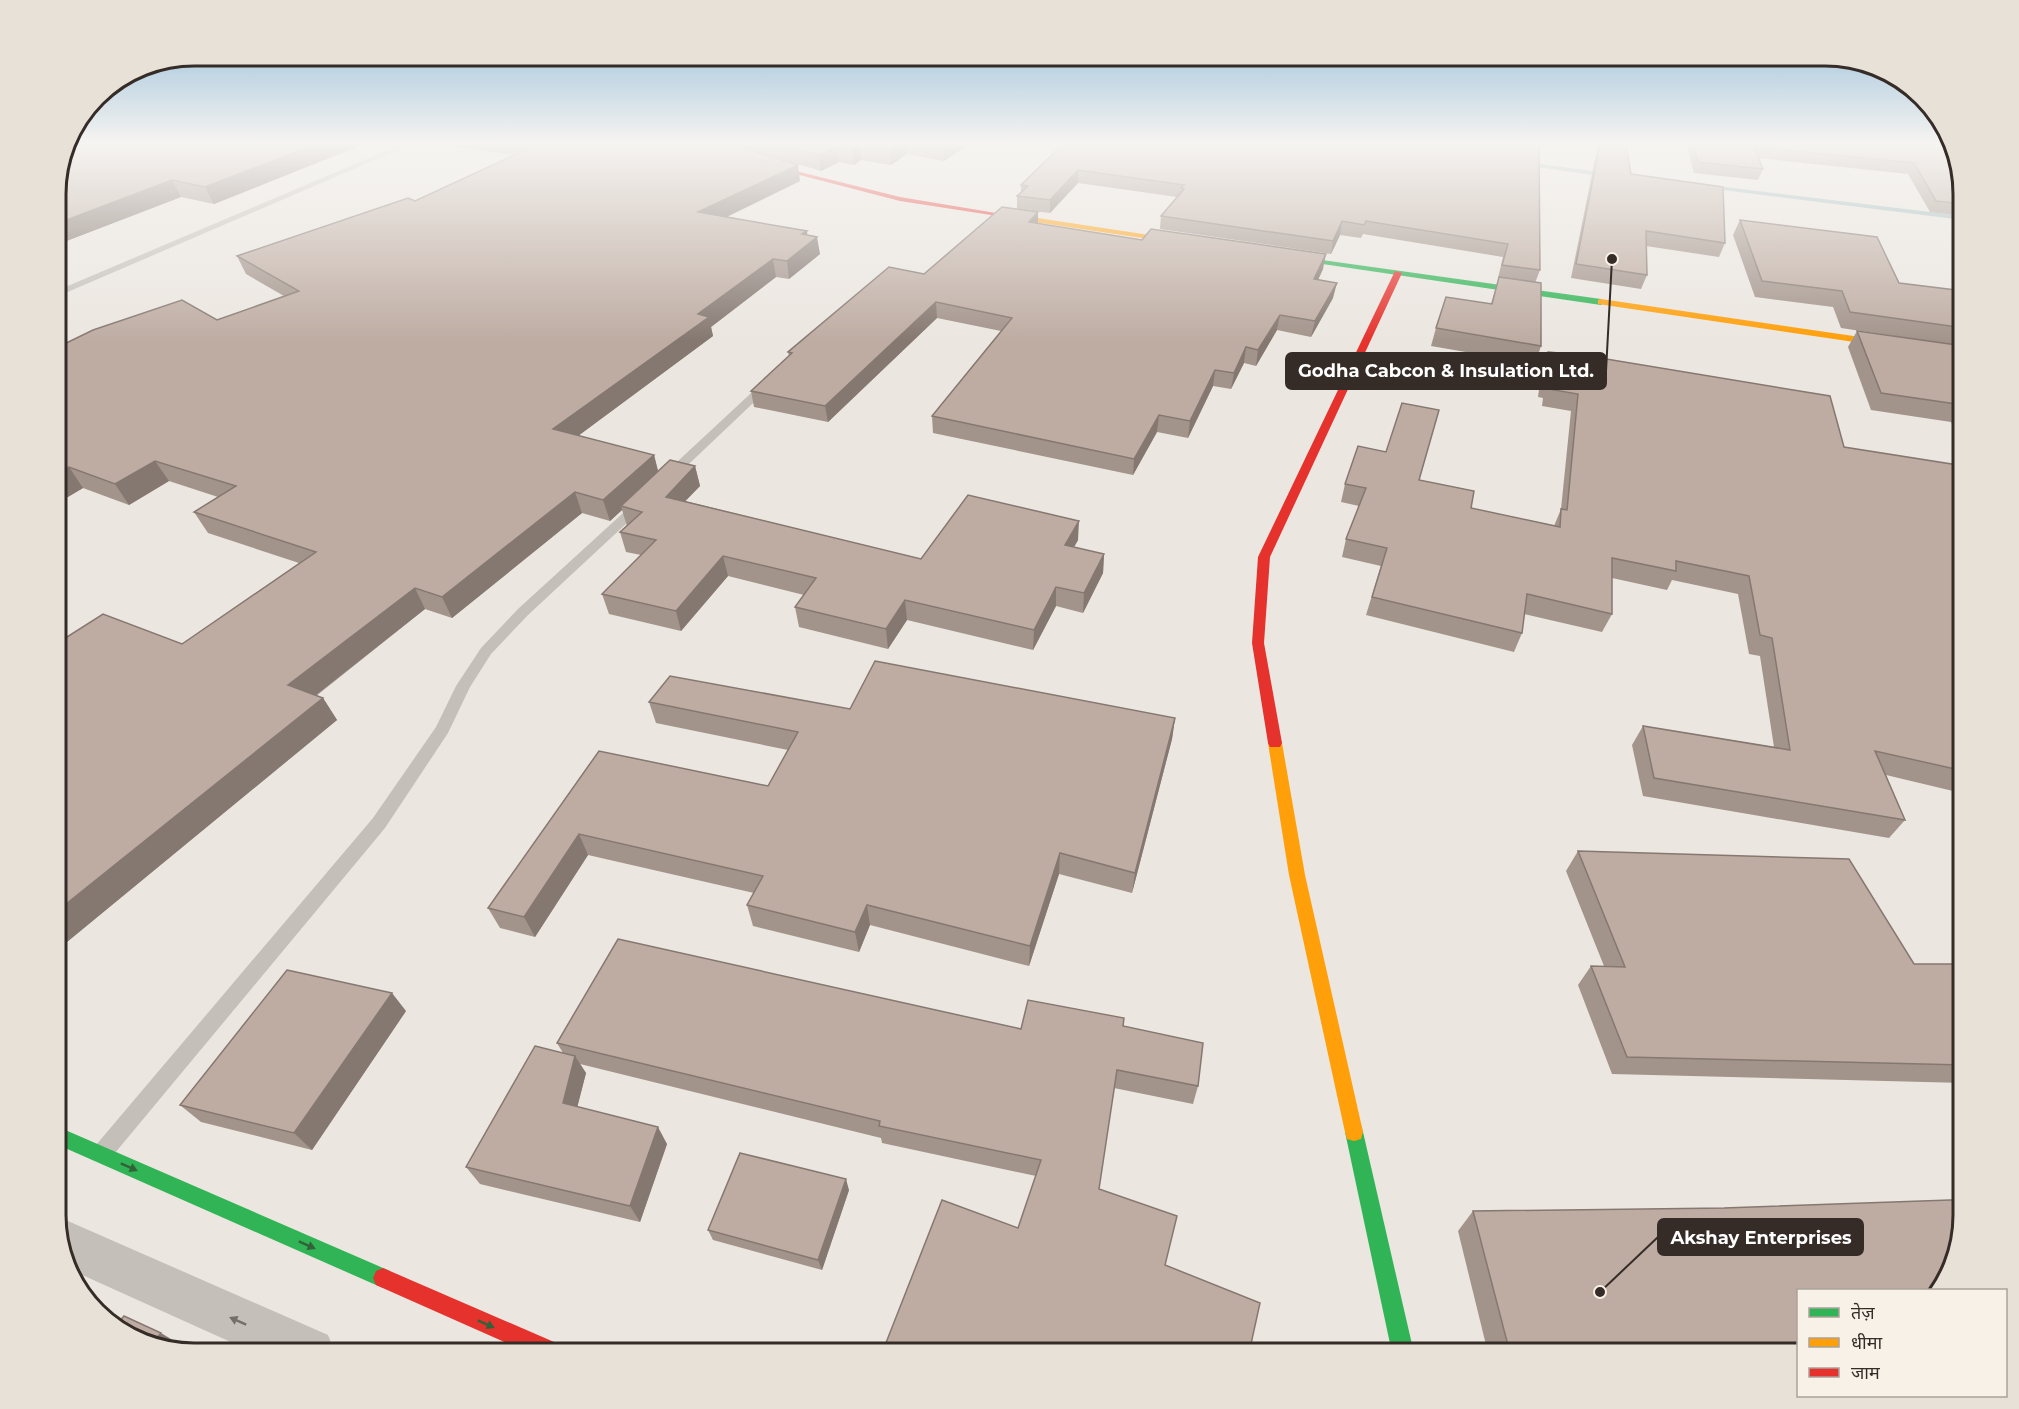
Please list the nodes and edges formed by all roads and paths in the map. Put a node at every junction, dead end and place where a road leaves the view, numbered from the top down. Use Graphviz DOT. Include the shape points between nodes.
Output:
graph roads {
  1 [pos="254,210"];
  2 [pos="962,210"];
  3 [pos="1209,246"];
  4 [pos="1268,254"];
  5 [pos="1398,273"];
  6 [pos="66,290"];
  7 [pos="1953,353"];
  8 [pos="767,384"];
  9 [pos="66,1140"];
  10 [pos="100,1155"];
  11 [pos="69,1244"];
  12 [pos="288,1343"];
  13 [pos="530,1343"];
  14 [pos="1401,1343"];
  1 -- 6 [label="lane"];
  2 -- 3 [label="street"];
  4 -- 5 [label="street"];
  5 -- 7 [label="street"];
  5 -- 14 [label="street" via="1264,557 1258,643 1297,875"];
  8 -- 10 [label="lane" via="486,651 442,729 379,824"];
  9 -- 10 [label="street"];
  10 -- 13 [label="street, one-way"];
  12 -- 11 [label="street, one-way"];
}
